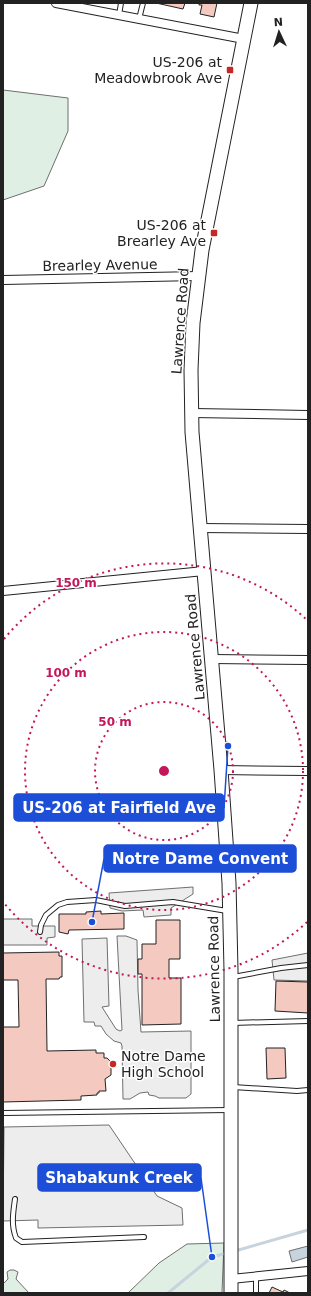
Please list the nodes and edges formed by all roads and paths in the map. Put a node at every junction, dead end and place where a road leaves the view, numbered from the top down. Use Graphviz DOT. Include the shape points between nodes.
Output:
graph roads {
  1 [pos="56,3"];
  2 [pos="121,3"];
  3 [pos="143,3"];
  4 [pos="251,3"];
  5 [pos="119,15"];
  6 [pos="139,19"];
  7 [pos="244,39"];
  8 [pos="198,276"];
  9 [pos="3,280"];
  10 [pos="192,413"];
  11 [pos="308,415"];
  12 [pos="200,528"];
  13 [pos="308,529"];
  14 [pos="204,570"];
  15 [pos="3,591"];
  16 [pos="212,659"];
  17 [pos="308,660"];
  18 [pos="221,770"];
  19 [pos="308,771"];
  20 [pos="230,911"];
  21 [pos="40,932"];
  22 [pos="308,965"];
  23 [pos="231,977"];
  24 [pos="308,1021"];
  25 [pos="231,1023"];
  26 [pos="231,1087"];
  27 [pos="308,1090"];
  28 [pos="231,1110"];
  29 [pos="3,1113"];
  30 [pos="15,1200"];
  31 [pos="144,1237"];
  32 [pos="308,1271"];
  33 [pos="256,1277"];
  34 [pos="231,1279"];
  35 [pos="231,1293"];
  36 [pos="256,1293"];
  1 -- 5 [label="street"];
  2 -- 5 [label="lane"];
  3 -- 6 [label="lane"];
  4 -- 7 [label="main road, Lawrence Road"];
  5 -- 6 [label="street"];
  6 -- 7 [label="street"];
  7 -- 8 [label="main road, Lawrence Road"];
  8 -- 9 [label="street, Brearley Avenue"];
  8 -- 10 [label="main road, Lawrence Road" via="192,357"];
  10 -- 11 [label="street"];
  10 -- 12 [label="main road, Lawrence Road"];
  12 -- 13 [label="street"];
  12 -- 14 [label="main road, Lawrence Road"];
  14 -- 15 [label="street"];
  14 -- 16 [label="main road, Lawrence Road"];
  16 -- 17 [label="street"];
  16 -- 18 [label="main road, Lawrence Road"];
  18 -- 19 [label="street"];
  18 -- 20 [label="main road, Lawrence Road"];
  20 -- 21 [label="lane" via="173,902 125,906 96,900 67,902 58,904 46,915"];
  20 -- 23 [label="main road, Lawrence Road"];
  22 -- 23 [label="lane"];
  23 -- 25 [label="main road, Lawrence Road"];
  24 -- 25 [label="lane"];
  25 -- 26 [label="main road, Lawrence Road"];
  26 -- 27 [label="lane"];
  26 -- 28 [label="main road, Lawrence Road"];
  28 -- 29 [label="lane"];
  28 -- 34 [label="main road, Lawrence Road"];
  30 -- 31 [label="lane" via="13,1231 16,1238 22,1242"];
  32 -- 33 [label="street"];
  33 -- 34 [label="street"];
  33 -- 36 [label="lane"];
  34 -- 35 [label="main road, Lawrence Road"];
}
